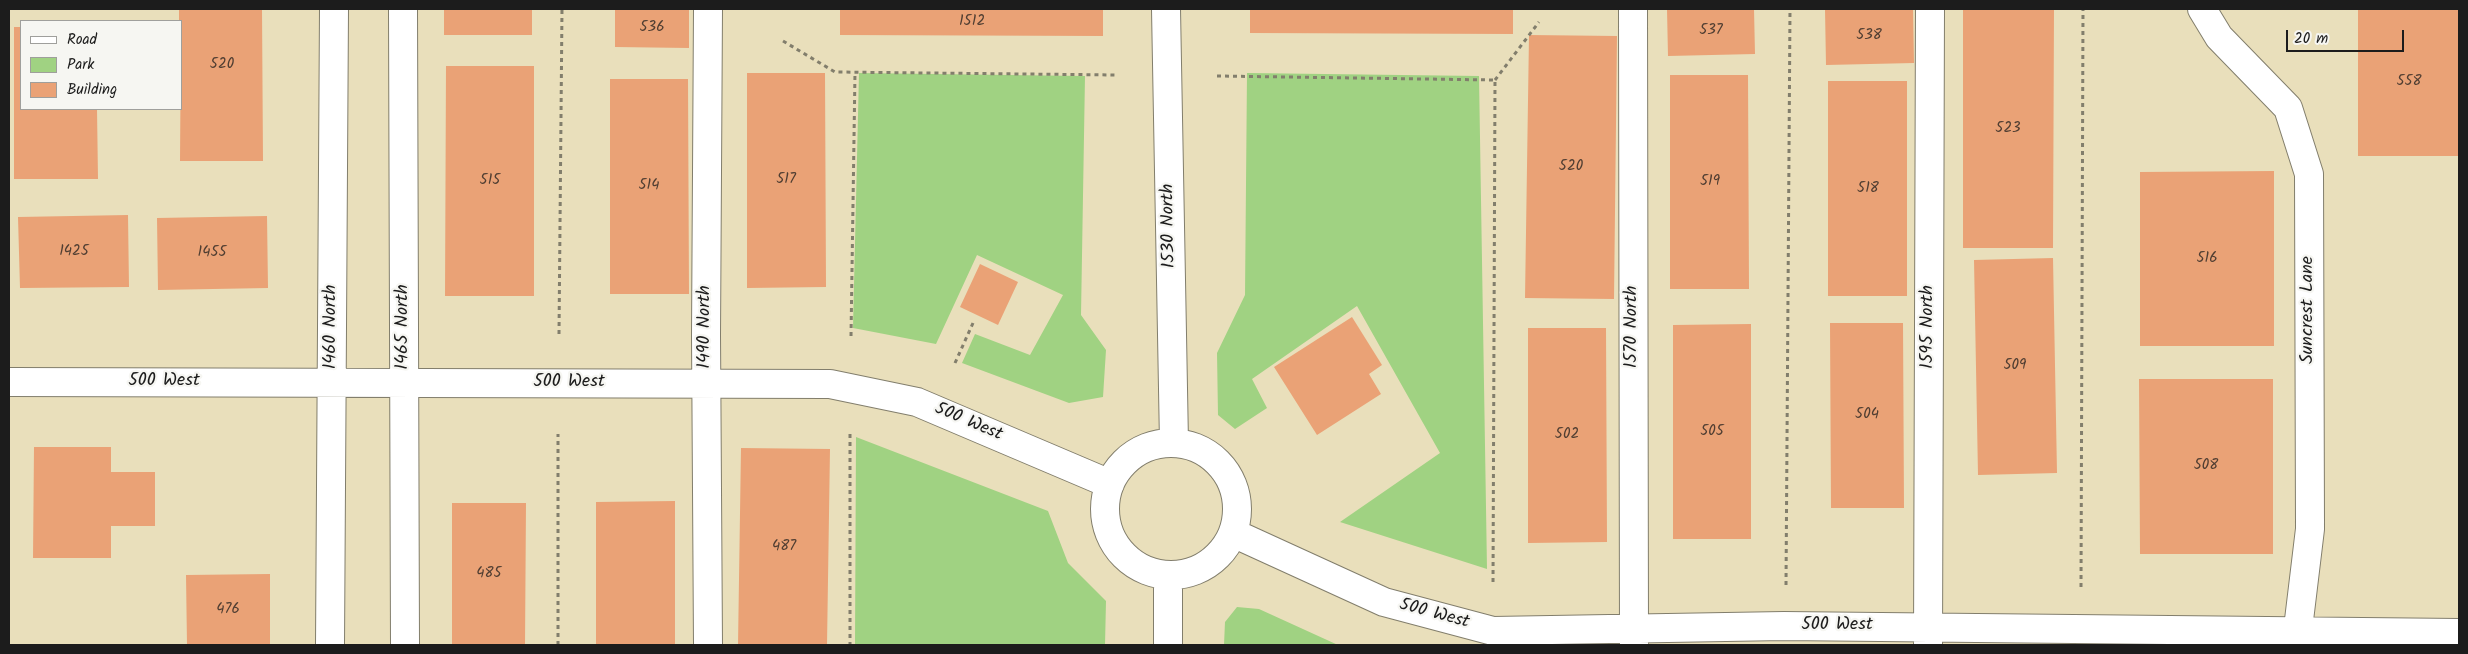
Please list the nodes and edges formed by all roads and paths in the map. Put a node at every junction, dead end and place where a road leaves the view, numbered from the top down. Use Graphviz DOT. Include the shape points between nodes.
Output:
graph roads {
  1 [pos="334,9"];
  2 [pos="404,9"];
  3 [pos="562,9"];
  4 [pos="708,9"];
  5 [pos="1166,9"];
  6 [pos="1633,9"];
  7 [pos="1790,9"];
  8 [pos="1930,9"];
  9 [pos="2083,9"];
  10 [pos="2202,9"];
  11 [pos="1539,22"];
  12 [pos="783,41"];
  13 [pos="855,72"];
  14 [pos="1118,75"];
  15 [pos="1217,76"];
  16 [pos="1495,80"];
  17 [pos="973,323"];
  18 [pos="559,334"];
  19 [pos="851,336"];
  20 [pos="955,363"];
  21 [pos="9,382"];
  22 [pos="332,382"];
  23 [pos="404,382"];
  24 [pos="706,383"];
  25 [pos="558,434"];
  26 [pos="850,434"];
  27 [pos="1174,443"];
  28 [pos="1110,484"];
  29 [pos="1233,533"];
  30 [pos="1168,576"];
  31 [pos="1493,584"];
  32 [pos="1786,585"];
  33 [pos="2081,587"];
  34 [pos="2459,633"];
  35 [pos="1928,636"];
  36 [pos="1634,638"];
  37 [pos="2296,638"];
  38 [pos="330,645"];
  39 [pos="405,645"];
  40 [pos="558,645"];
  41 [pos="708,645"];
  42 [pos="850,645"];
  43 [pos="1168,645"];
  1 -- 22 [label="street, 1460 North"];
  2 -- 23 [label="street, 1465 North"];
  3 -- 18 [label="path"];
  4 -- 24 [label="street, 1490 North"];
  5 -- 27 [label="street, 1530 North"];
  6 -- 36 [label="street, 1570 North"];
  7 -- 32 [label="path"];
  8 -- 35 [label="street, 1595 North"];
  9 -- 33 [label="path"];
  10 -- 37 [label="street, Suncrest Lane" via="2218,37 2288,108 2309,174 2310,529"];
  11 -- 16 [label="path"];
  12 -- 13 [label="path" via="835,72"];
  13 -- 14 [label="path"];
  13 -- 19 [label="path"];
  15 -- 16 [label="path"];
  16 -- 31 [label="path"];
  17 -- 20 [label="path"];
  21 -- 22 [label="street, 500 West"];
  22 -- 23 [label="street, 500 West"];
  22 -- 38 [label="street, 1460 North"];
  23 -- 24 [label="street, 500 West"];
  23 -- 39 [label="street, 1465 North"];
  24 -- 28 [label="street, 500 West" via="830,384 917,402"];
  24 -- 41 [label="street, 1490 North"];
  25 -- 40 [label="path"];
  26 -- 42 [label="path"];
  27 -- 28 [label="street" via="1154,445 1136,454 1121,467"];
  27 -- 29 [label="street" via="1194,448 1212,458 1226,474 1234,493 1237,513"];
  28 -- 30 [label="street" via="1105,504 1106,518 1115,545 1135,564"];
  29 -- 30 [label="street" via="1222,551 1207,565 1188,573"];
  29 -- 36 [label="street, 500 West" via="1384,602 1493,631"];
  30 -- 43 [label="street"];
  34 -- 37 [label="street, 500 West"];
  35 -- 36 [label="street, 500 West" via="1784,626"];
  35 -- 37 [label="street, 500 West"];
}
